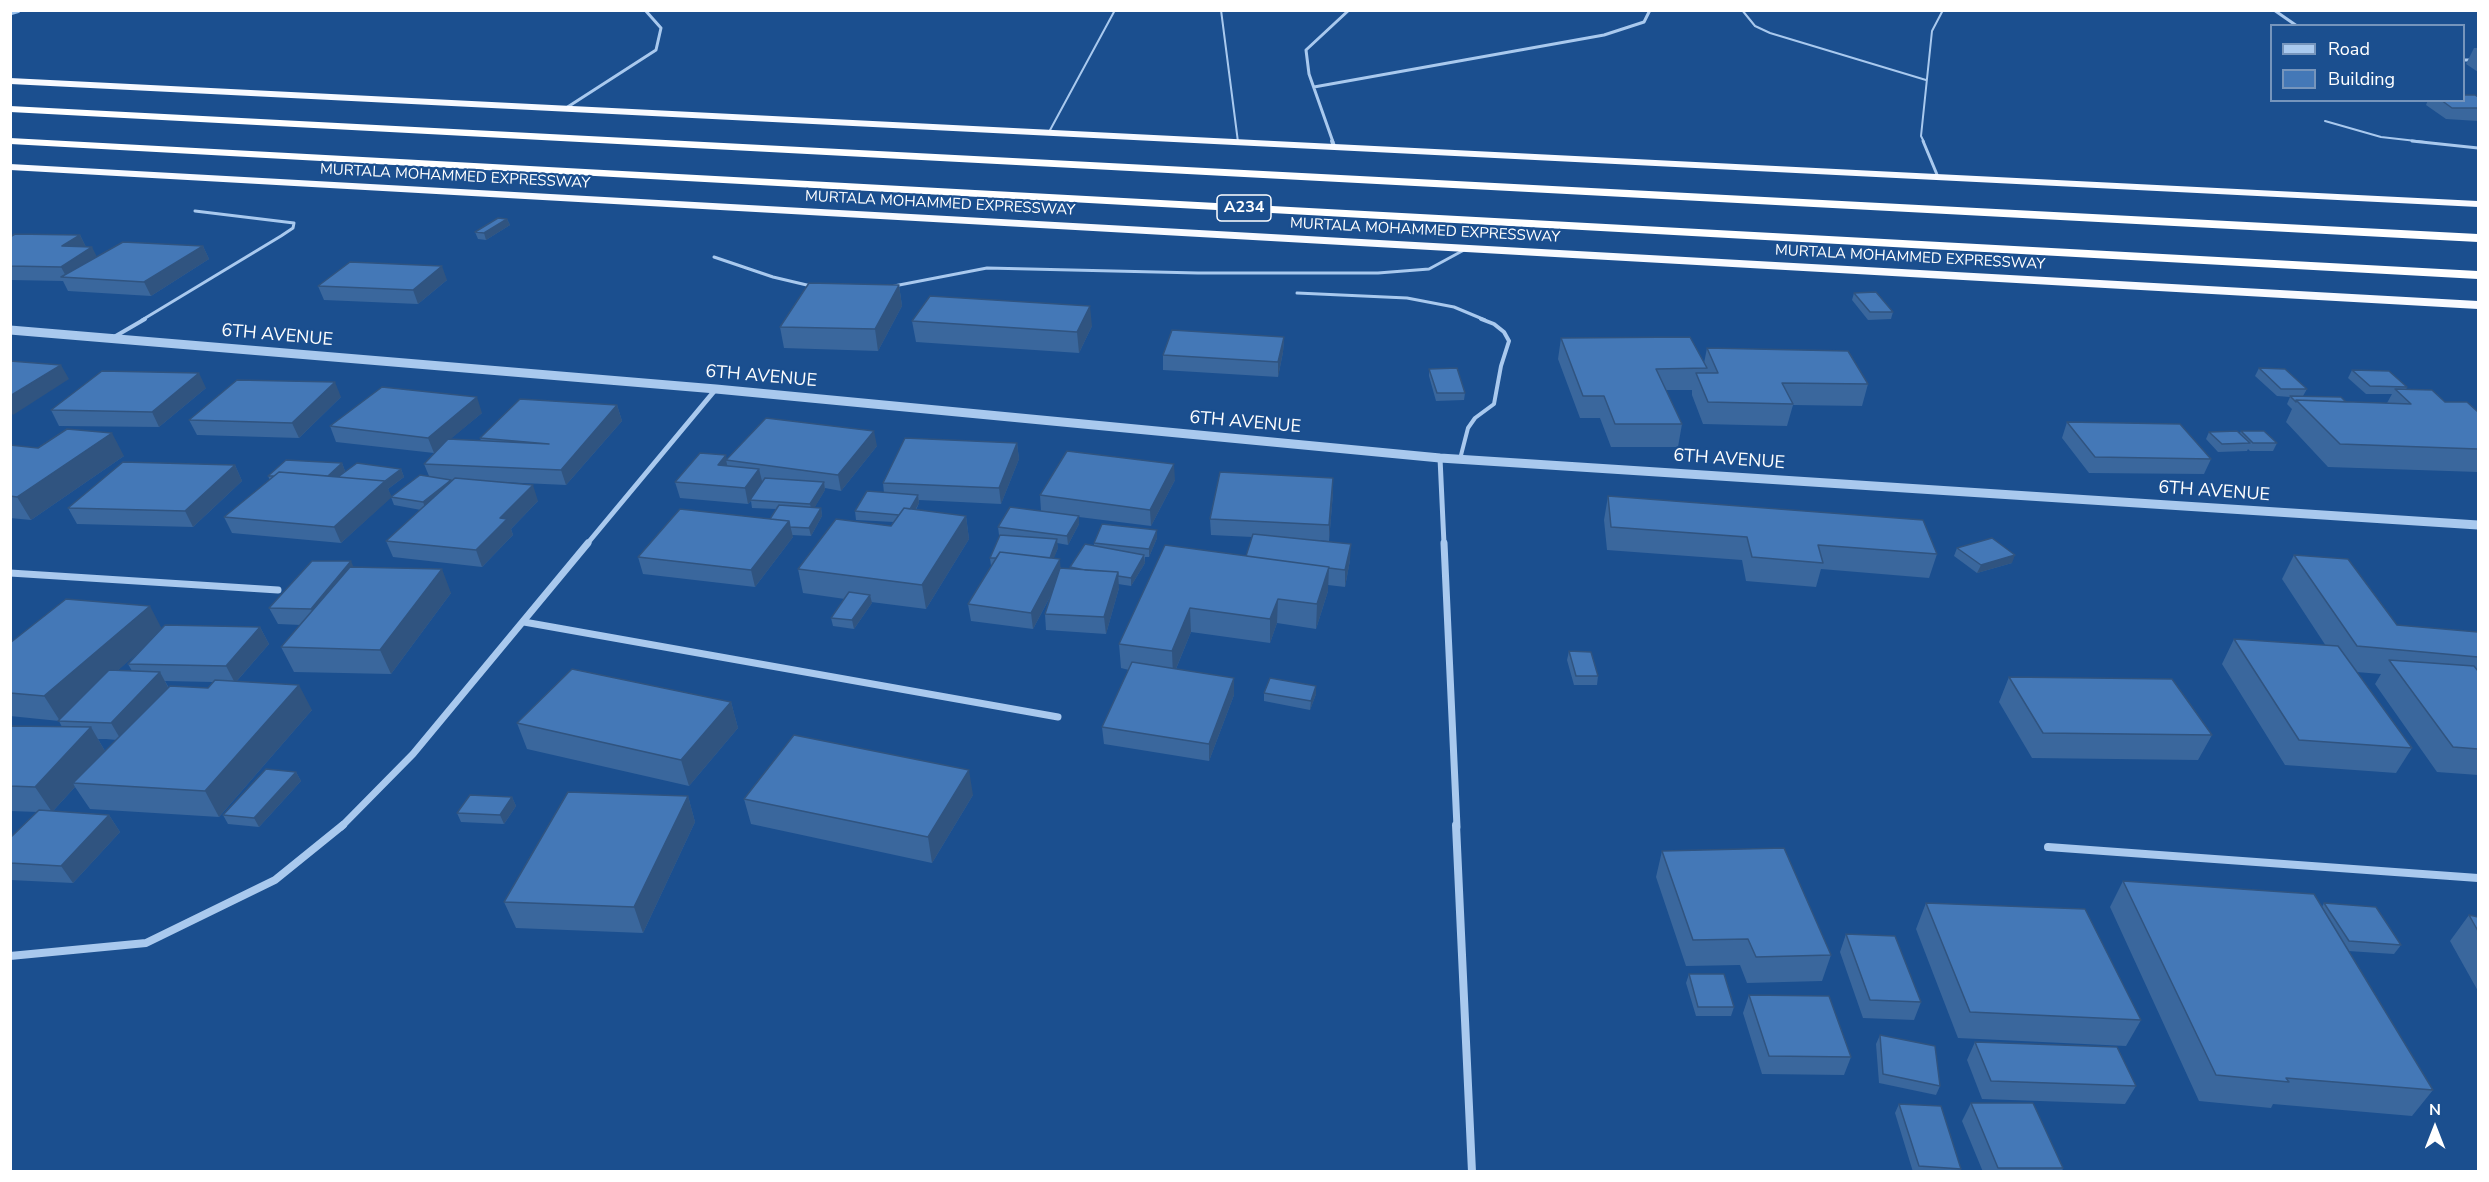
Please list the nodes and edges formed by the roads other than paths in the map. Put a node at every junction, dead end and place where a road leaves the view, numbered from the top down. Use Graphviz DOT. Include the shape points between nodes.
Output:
graph roads {
  1 [pos="645,10"];
  2 [pos="1115,10"];
  3 [pos="1221,10"];
  4 [pos="1349,10"];
  5 [pos="1650,10"];
  6 [pos="1742,10"];
  7 [pos="1942,10"];
  8 [pos="2274,10"];
  9 [pos="2294,24"];
  10 [pos="1926,80"];
  11 [pos="10,81"];
  12 [pos="1314,87"];
  13 [pos="10,99"];
  14 [pos="566,108"];
  15 [pos="10,109"];
  16 [pos="105,114"];
  17 [pos="2325,121"];
  18 [pos="1050,132"];
  19 [pos="1238,142"];
  20 [pos="10,143"];
  21 [pos="1334,146"];
  22 [pos="2478,148"];
  23 [pos="10,167"];
  24 [pos="1938,177"];
  25 [pos="2478,204"];
  26 [pos="195,210"];
  27 [pos="2478,238"];
  28 [pos="1466,248"];
  29 [pos="714,257"];
  30 [pos="2478,275"];
  31 [pos="813,286"];
  32 [pos="892,287"];
  33 [pos="1297,293"];
  34 [pos="2478,305"];
  35 [pos="10,330"];
  36 [pos="112,339"];
  37 [pos="716,389"];
  38 [pos="1440,458"];
  39 [pos="1460,459"];
  40 [pos="2478,525"];
  41 [pos="10,573"];
  42 [pos="278,590"];
  43 [pos="524,622"];
  44 [pos="1058,717"];
  45 [pos="2048,847"];
  46 [pos="2478,878"];
  47 [pos="10,956"];
  48 [pos="1472,1172"];
  1 -- 14 [label="street" via="661,28 656,50"];
  2 -- 18 [label="lane"];
  3 -- 19 [label="lane"];
  4 -- 12 [label="street" via="1306,50"];
  5 -- 12 [label="street" via="1644,21 1604,35"];
  6 -- 10 [label="lane" via="1755,26 1770,33"];
  7 -- 10 [label="lane" via="1932,30"];
  8 -- 9 [label="street"];
  10 -- 24 [label="lane" via="1922,136"];
  11 -- 14 [label="highway"];
  12 -- 21 [label="street"];
  13 -- 16 [label="highway"];
  14 -- 18 [label="highway"];
  15 -- 16 [label="highway, A234"];
  16 -- 27 [label="highway, A234"];
  17 -- 22 [label="lane" via="2390,139"];
  18 -- 19 [label="highway"];
  19 -- 21 [label="highway"];
  20 -- 30 [label="highway, MURTALA MOHAMMED EXPRESSWAY / A234"];
  21 -- 24 [label="highway"];
  23 -- 28 [label="highway, MURTALA MOHAMMED EXPRESSWAY"];
  24 -- 25 [label="highway"];
  26 -- 36 [label="lane" via="294,223 281,236"];
  28 -- 32 [label="lane" via="1429,268 1378,273 987,268"];
  28 -- 34 [label="highway, MURTALA MOHAMMED EXPRESSWAY"];
  29 -- 31 [label="lane"];
  33 -- 39 [label="lane" via="1407,298 1454,307 1504,332 1509,341 1494,404 1474,418"];
  35 -- 36 [label="street, 6TH AVENUE"];
  36 -- 37 [label="street, 6TH AVENUE"];
  37 -- 38 [label="street, 6TH AVENUE"];
  37 -- 43 [label="street"];
  38 -- 39 [label="street, 6TH AVENUE"];
  38 -- 48 [label="street"];
  39 -- 40 [label="street, 6TH AVENUE"];
  41 -- 42 [label="street"];
  43 -- 44 [label="street"];
  43 -- 47 [label="street" via="413,754 346,823 275,880 146,943"];
  45 -- 46 [label="street"];
}
